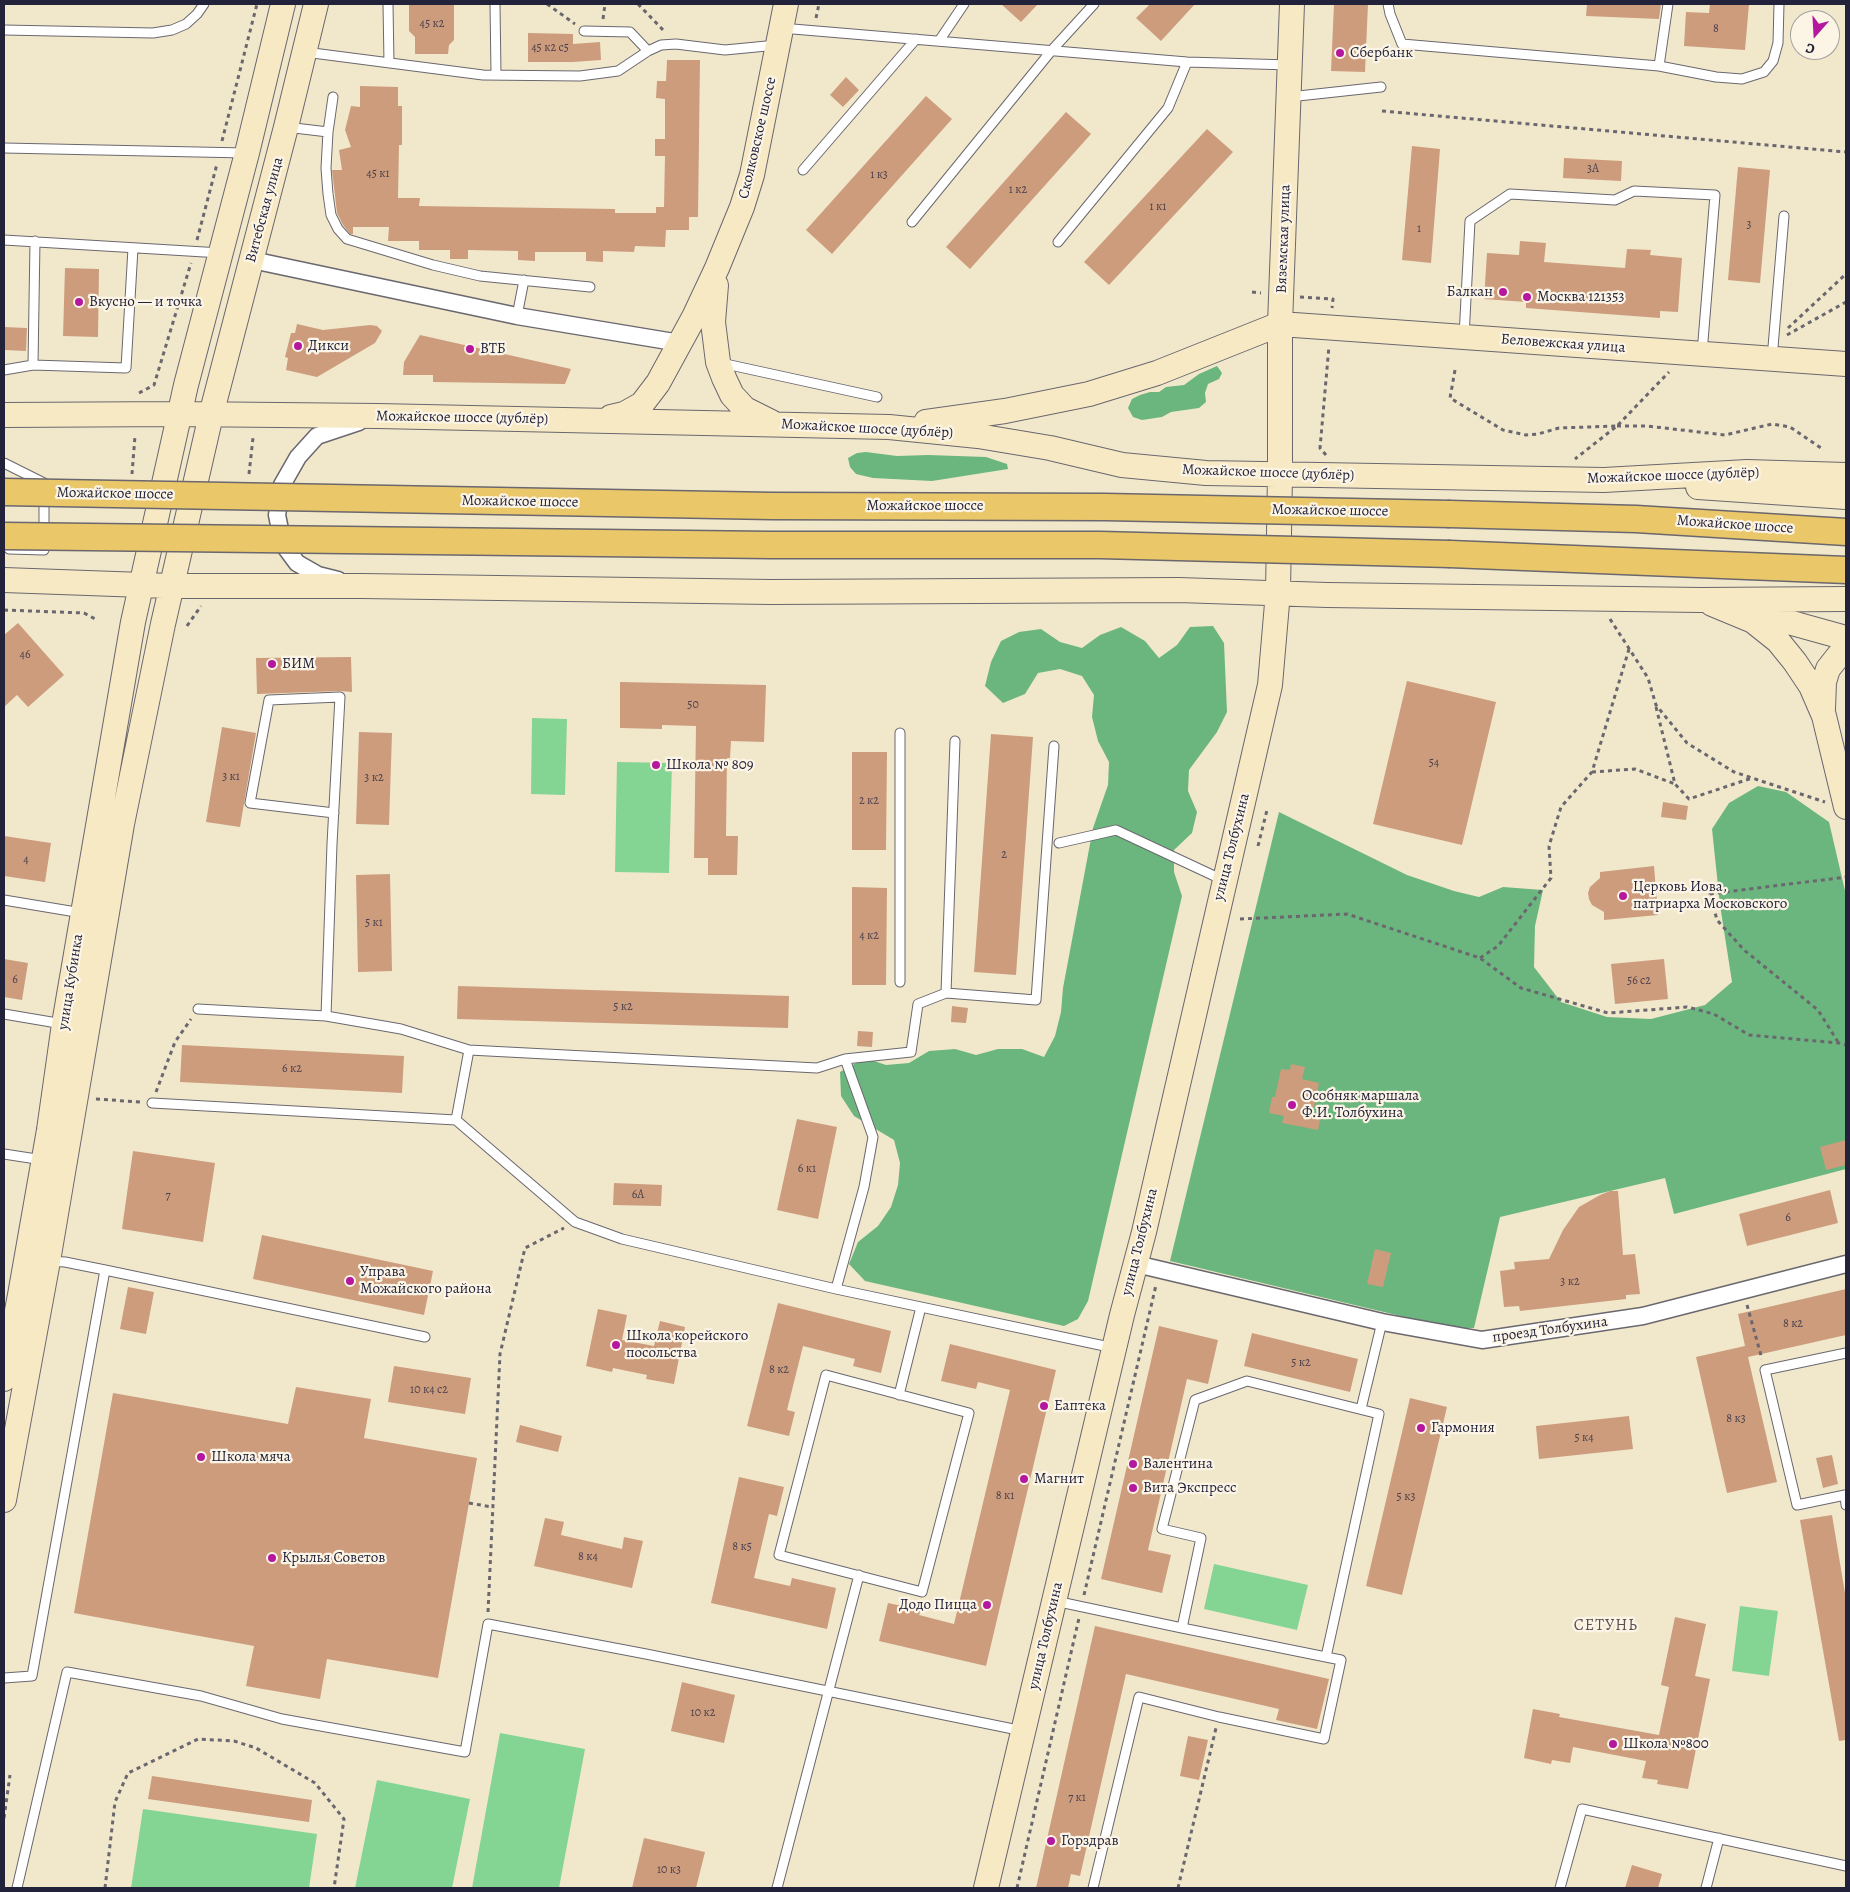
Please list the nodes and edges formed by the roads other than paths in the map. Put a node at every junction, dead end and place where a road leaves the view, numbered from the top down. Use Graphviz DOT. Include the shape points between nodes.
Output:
graph roads {
  1 [pos="204,4"];
  2 [pos="283,4"];
  3 [pos="316,4"];
  4 [pos="388,4"];
  5 [pos="494,4"];
  6 [pos="786,4"];
  7 [pos="964,4"];
  8 [pos="1094,4"];
  9 [pos="1292,4"];
  10 [pos="1388,4"];
  11 [pos="1668,4"];
  12 [pos="1779,4"];
  13 [pos="4,30"];
  14 [pos="584,31"];
  15 [pos="780,36"];
  16 [pos="916,39"];
  17 [pos="939,41"];
  18 [pos="1052,50"];
  19 [pos="648,51"];
  20 [pos="304,52"];
  21 [pos="1187,62"];
  22 [pos="389,63"];
  23 [pos="1290,65"];
  24 [pos="1659,66"];
  25 [pos="496,74"];
  26 [pos="1381,87"];
  27 [pos="333,97"];
  28 [pos="1289,97"];
  29 [pos="286,127"];
  30 [pos="328,132"];
  31 [pos="4,148"];
  32 [pos="247,153"];
  33 [pos="803,170"];
  34 [pos="1784,216"];
  35 [pos="912,222"];
  36 [pos="4,240"];
  37 [pos="36,242"];
  38 [pos="1058,242"];
  39 [pos="133,248"];
  40 [pos="221,253"];
  41 [pos="252,260"];
  42 [pos="717,268"];
  43 [pos="524,280"];
  44 [pos="590,287"];
  45 [pos="517,316"];
  46 [pos="1280,324"];
  47 [pos="1464,337"];
  48 [pos="680,343"];
  49 [pos="1772,350"];
  50 [pos="1694,354"];
  51 [pos="718,362"];
  52 [pos="1846,364"];
  53 [pos="33,365"];
  54 [pos="4,370"];
  55 [pos="877,397"];
  56 [pos="180,414"];
  57 [pos="4,415"];
  58 [pos="211,415"];
  59 [pos="378,416"];
  60 [pos="597,421"];
  61 [pos="777,424"];
  62 [pos="889,427"];
  63 [pos="4,463"];
  64 [pos="1280,474"];
  65 [pos="1846,475"];
  66 [pos="1604,480"];
  67 [pos="4,492"];
  68 [pos="1846,498"];
  69 [pos="1846,532"];
  70 [pos="4,536"];
  71 [pos="4,549"];
  72 [pos="1846,570"];
  73 [pos="4,580"];
  74 [pos="140,585"];
  75 [pos="171,586"];
  76 [pos="362,586"];
  77 [pos="1278,592"];
  78 [pos="1846,599"];
  79 [pos="1702,600"];
  80 [pos="1846,638"];
  81 [pos="1846,652"];
  82 [pos="1824,716"];
  83 [pos="900,733"];
  84 [pos="955,741"];
  85 [pos="1054,746"];
  86 [pos="1838,806"];
  87 [pos="334,813"];
  88 [pos="1059,843"];
  89 [pos="1224,880"];
  90 [pos="4,900"];
  91 [pos="82,913"];
  92 [pos="900,982"];
  93 [pos="946,993"];
  94 [pos="198,1009"];
  95 [pos="4,1014"];
  96 [pos="326,1016"];
  97 [pos="64,1024"];
  98 [pos="469,1050"];
  99 [pos="845,1059"];
  100 [pos="152,1103"];
  101 [pos="456,1120"];
  102 [pos="4,1154"];
  103 [pos="43,1160"];
  104 [pos="48,1261"];
  105 [pos="1136,1264"];
  106 [pos="1846,1264"];
  107 [pos="105,1270"];
  108 [pos="836,1289"];
  109 [pos="921,1307"];
  110 [pos="1382,1322"];
  111 [pos="425,1336"];
  112 [pos="1114,1348"];
  113 [pos="1846,1353"];
  114 [pos="4,1379"];
  115 [pos="899,1395"];
  116 [pos="1361,1409"];
  117 [pos="1846,1495"];
  118 [pos="4,1500"];
  119 [pos="1846,1505"];
  120 [pos="859,1576"];
  121 [pos="1054,1601"];
  122 [pos="1182,1628"];
  123 [pos="1326,1657"];
  124 [pos="4,1678"];
  125 [pos="828,1692"];
  126 [pos="1024,1731"];
  127 [pos="1719,1838"];
  128 [pos="1846,1866"];
  129 [pos="17,1888"];
  130 [pos="777,1888"];
  131 [pos="986,1888"];
  132 [pos="1093,1888"];
  133 [pos="1560,1888"];
  134 [pos="1706,1888"];
  1 -- 13 [label="lane" via="186,24 153,33"];
  2 -- 32 [label="main road"];
  3 -- 20 [label="main road, Витебская улица"];
  4 -- 22 [label="lane"];
  5 -- 25 [label="lane"];
  6 -- 15 [label="main road, Сколковское шоссе"];
  7 -- 17 [label="lane"];
  8 -- 18 [label="lane"];
  9 -- 23 [label="main road, Вяземская улица"];
  10 -- 24 [label="lane" via="1402,44"];
  11 -- 24 [label="lane"];
  12 -- 24 [label="lane" via="1778,43 1773,61 1764,72 1742,79"];
  14 -- 19 [label="lane" via="630,32"];
  15 -- 16 [label="lane"];
  15 -- 19 [label="lane" via="725,50 676,44 661,45"];
  15 -- 42 [label="main road, Сколковское шоссе" via="752,175"];
  16 -- 17 [label="lane"];
  16 -- 33 [label="lane"];
  17 -- 18 [label="lane"];
  18 -- 21 [label="lane"];
  18 -- 35 [label="lane"];
  19 -- 25 [label="lane" via="618,71 580,76"];
  20 -- 22 [label="lane"];
  20 -- 29 [label="main road, Витебская улица"];
  21 -- 23 [label="lane"];
  21 -- 38 [label="lane" via="1168,108"];
  22 -- 25 [label="lane"];
  23 -- 28 [label="main road, Вяземская улица"];
  26 -- 28 [label="lane"];
  27 -- 30 [label="lane"];
  28 -- 46 [label="main road, Вяземская улица"];
  29 -- 30 [label="lane"];
  29 -- 41 [label="main road, Витебская улица"];
  30 -- 43 [label="lane" via="326,168 331,215 347,240 480,276"];
  31 -- 32 [label="lane"];
  32 -- 40 [label="main road"];
  34 -- 49 [label="lane"];
  36 -- 37 [label="lane"];
  37 -- 39 [label="lane"];
  37 -- 53 [label="lane"];
  39 -- 40 [label="lane"];
  39 -- 53 [label="lane" via="126,368"];
  40 -- 56 [label="main road"];
  41 -- 45 [label="street"];
  41 -- 58 [label="main road, Витебская улица"];
  42 -- 48 [label="main road, Сколковское шоссе"];
  42 -- 51 [label="main road, Сколковское шоссе" via="713,322"];
  43 -- 44 [label="lane"];
  43 -- 45 [label="lane"];
  45 -- 48 [label="street"];
  46 -- 47 [label="main road, Беловежская улица"];
  46 -- 62 [label="main road" via="1158,373 1089,394 1005,411"];
  46 -- 64 [label="main road, Вяземская улица"];
  47 -- 50 [label="main road, Беловежская улица"];
  47 -- 50 [label="lane" via="1470,221 1510,194 1615,200 1634,191 1715,196"];
  48 -- 60 [label="main road, Сколковское шоссе" via="642,404 624,414"];
  49 -- 50 [label="main road, Беловежская улица"];
  49 -- 52 [label="main road, Беловежская улица"];
  51 -- 55 [label="lane"];
  51 -- 61 [label="main road, Сколковское шоссе" via="732,395 745,409"];
  53 -- 54 [label="lane"];
  56 -- 57 [label="main road, Можайское шоссе (дублёр)"];
  56 -- 58 [label="main road, Можайское шоссе (дублёр)"];
  56 -- 74 [label="main road, улица Кубинка"];
  58 -- 59 [label="main road, Можайское шоссе (дублёр)"];
  58 -- 75 [label="main road, Витебская улица"];
  59 -- 60 [label="main road, Можайское шоссе (дублёр)"];
  59 -- 76 [label="street" via="317,436 298,457 282,485 277,515 283,544 297,563 318,574"];
  60 -- 61 [label="main road, Можайское шоссе (дублёр)"];
  61 -- 62 [label="main road, Можайское шоссе (дублёр)"];
  62 -- 64 [label="main road, Можайское шоссе (дублёр)" via="996,439 1122,465"];
  63 -- 71 [label="lane" via="44,483 44,550"];
  64 -- 66 [label="main road, Можайское шоссе (дублёр)"];
  64 -- 77 [label="main road, улица Толбухина"];
  65 -- 66 [label="main road, Можайское шоссе (дублёр)" via="1747,472"];
  66 -- 68 [label="main road"];
  67 -- 69 [label="main road, Можайское шоссе, bridge" via="762,506 1105,506 1636,519"];
  70 -- 72 [label="main road, bridge" via="771,546 1100,545 1450,554"];
  73 -- 74 [label="main road"];
  74 -- 75 [label="main road"];
  74 -- 91 [label="main road, улица Кубинка"];
  75 -- 76 [label="main road"];
  75 -- 104 [label="main road, Витебская улица" via="120,834"];
  76 -- 77 [label="main road" via="771,592"];
  77 -- 79 [label="main road"];
  77 -- 89 [label="main road, улица Толбухина" via="1270,685"];
  78 -- 79 [label="main road"];
  79 -- 80 [label="main road"];
  79 -- 82 [label="main road" via="1753,621 1778,641 1811,686"];
  81 -- 82 [label="main road" via="1839,655 1828,669 1824,682"];
  82 -- 86 [label="main road"];
  83 -- 92 [label="lane"];
  84 -- 93 [label="lane"];
  85 -- 93 [label="lane" via="1036,1000"];
  87 -- 87 [label="lane" via="340,698 268,700 250,803"];
  87 -- 96 [label="lane"];
  88 -- 89 [label="lane" via="1116,830"];
  89 -- 105 [label="main road, улица Толбухина"];
  90 -- 91 [label="lane"];
  91 -- 97 [label="main road, улица Кубинка"];
  93 -- 99 [label="lane" via="918,1004 912,1052"];
  94 -- 96 [label="lane"];
  95 -- 97 [label="lane"];
  96 -- 98 [label="lane" via="401,1028"];
  97 -- 103 [label="main road, улица Кубинка"];
  98 -- 99 [label="lane" via="816,1068"];
  98 -- 101 [label="lane"];
  99 -- 108 [label="lane" via="873,1137 864,1187"];
  100 -- 101 [label="lane"];
  101 -- 108 [label="lane" via="575,1222 622,1239"];
  102 -- 103 [label="lane"];
  103 -- 114 [label="main road, улица Кубинка" via="16,1294"];
  104 -- 107 [label="lane"];
  104 -- 118 [label="main road, Витебская улица"];
  105 -- 110 [label="street, проезд Толбухина"];
  105 -- 112 [label="main road, улица Толбухина"];
  106 -- 110 [label="street, проезд Толбухина" via="1643,1316 1482,1340"];
  107 -- 111 [label="lane"];
  107 -- 124 [label="lane" via="32,1676"];
  108 -- 109 [label="lane"];
  109 -- 112 [label="lane"];
  109 -- 115 [label="lane"];
  110 -- 116 [label="lane"];
  112 -- 121 [label="main road, улица Толбухина"];
  113 -- 117 [label="lane" via="1765,1370 1797,1505"];
  115 -- 120 [label="lane" via="969,1413 922,1592"];
  115 -- 120 [label="lane" via="826,1375 779,1555"];
  116 -- 122 [label="lane" via="1246,1380 1195,1400 1162,1529 1201,1538"];
  116 -- 123 [label="lane" via="1379,1414"];
  117 -- 119 [label="lane"];
  120 -- 125 [label="lane"];
  121 -- 122 [label="lane"];
  121 -- 126 [label="main road, улица Толбухина"];
  122 -- 123 [label="lane"];
  123 -- 132 [label="lane" via="1341,1660 1324,1739 1139,1697"];
  125 -- 126 [label="lane"];
  125 -- 129 [label="lane" via="488,1624 465,1752 282,1719 201,1696 67,1672"];
  125 -- 130 [label="lane"];
  126 -- 131 [label="main road, улица Толбухина"];
  127 -- 128 [label="lane"];
  127 -- 133 [label="lane" via="1582,1809"];
  127 -- 134 [label="lane"];
}
